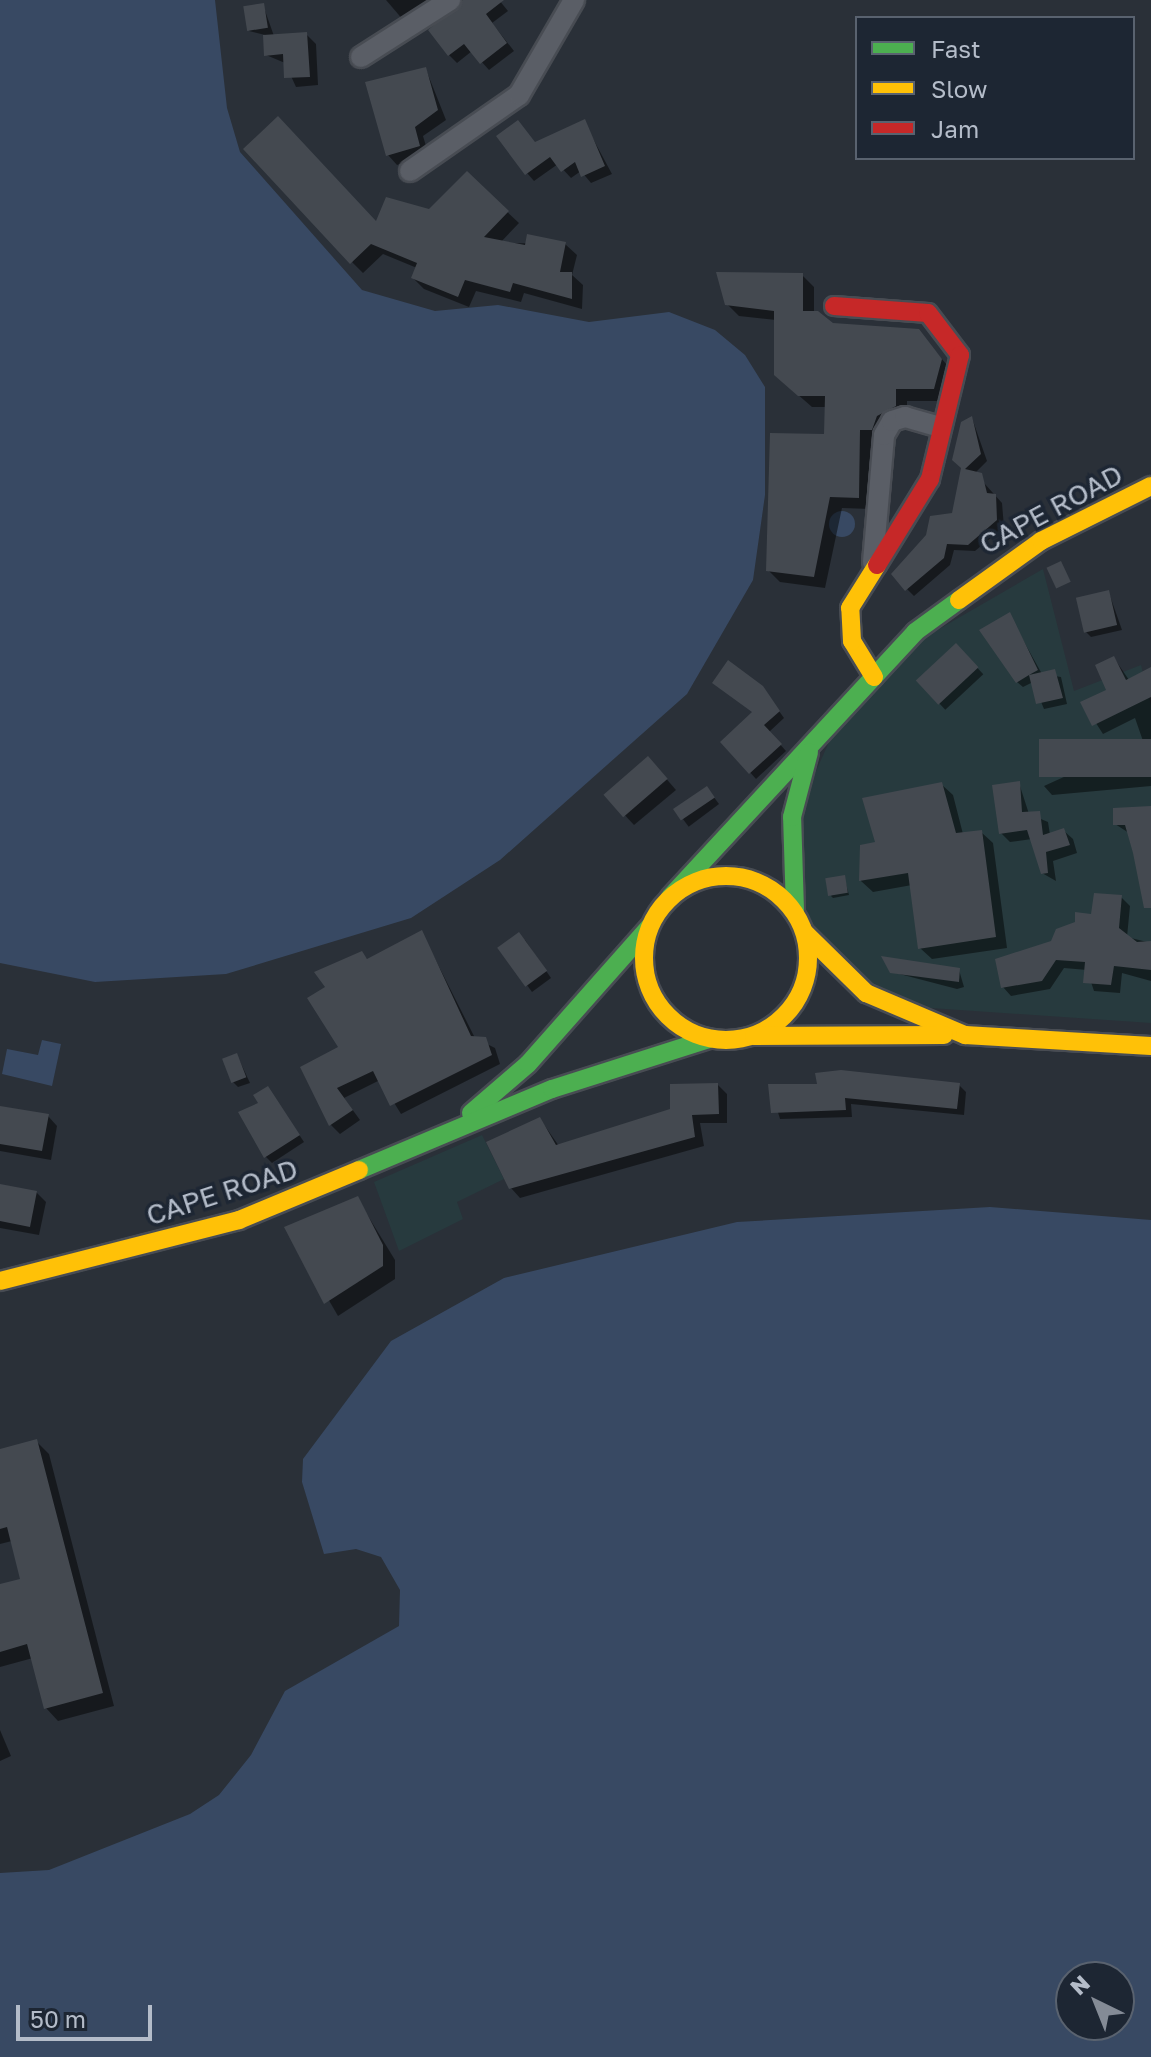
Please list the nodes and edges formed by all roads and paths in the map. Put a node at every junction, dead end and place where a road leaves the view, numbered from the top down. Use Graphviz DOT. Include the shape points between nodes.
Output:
graph roads {
  1 [pos="450,0"];
  2 [pos="574,0"];
  3 [pos="361,57"];
  4 [pos="410,171"];
  5 [pos="834,306"];
  6 [pos="940,427"];
  7 [pos="1151,486"];
  8 [pos="873,562"];
  9 [pos="874,677"];
  10 [pos="810,751"];
  11 [pos="670,897"];
  12 [pos="795,910"];
  13 [pos="652,923"];
  14 [pos="805,933"];
  15 [pos="965,1035"];
  16 [pos="751,1036"];
  17 [pos="709,1039"];
  18 [pos="1151,1046"];
  19 [pos="528,1064"];
  20 [pos="552,1089"];
  21 [pos="453,1129"];
  22 [pos="0,1281"];
  1 -- 3 [label="street"];
  2 -- 4 [label="street" via="519,95"];
  5 -- 6 [label="main road" via="914,310 939,321 955,342 961,369"];
  6 -- 8 [label="main road" via="930,479"];
  6 -- 8 [label="street" via="905,417 892,421 884,435"];
  7 -- 9 [label="main road, CAPE ROAD" via="990,572 915,632"];
  8 -- 9 [label="main road" via="850,608 849,632"];
  9 -- 10 [label="main road, CAPE ROAD"];
  10 -- 11 [label="main road, CAPE ROAD" via="749,806"];
  10 -- 12 [label="main road" via="792,817"];
  11 -- 12 [label="main road" via="712,876 736,876 759,881"];
  11 -- 13 [label="main road"];
  12 -- 14 [label="main road"];
  13 -- 17 [label="main road" via="647,981 682,1028"];
  13 -- 19 [label="main road, CAPE ROAD"];
  14 -- 15 [label="main road" via="866,993"];
  14 -- 16 [label="main road" via="809,965 800,996 780,1021"];
  15 -- 16 [label="main road"];
  15 -- 18 [label="main road"];
  16 -- 17 [label="main road"];
  17 -- 20 [label="main road, CAPE ROAD"];
  19 -- 20 [label="main road"];
  19 -- 21 [label="main road, CAPE ROAD"];
  20 -- 21 [label="main road, CAPE ROAD"];
  21 -- 22 [label="main road, CAPE ROAD" via="239,1220"];
}
